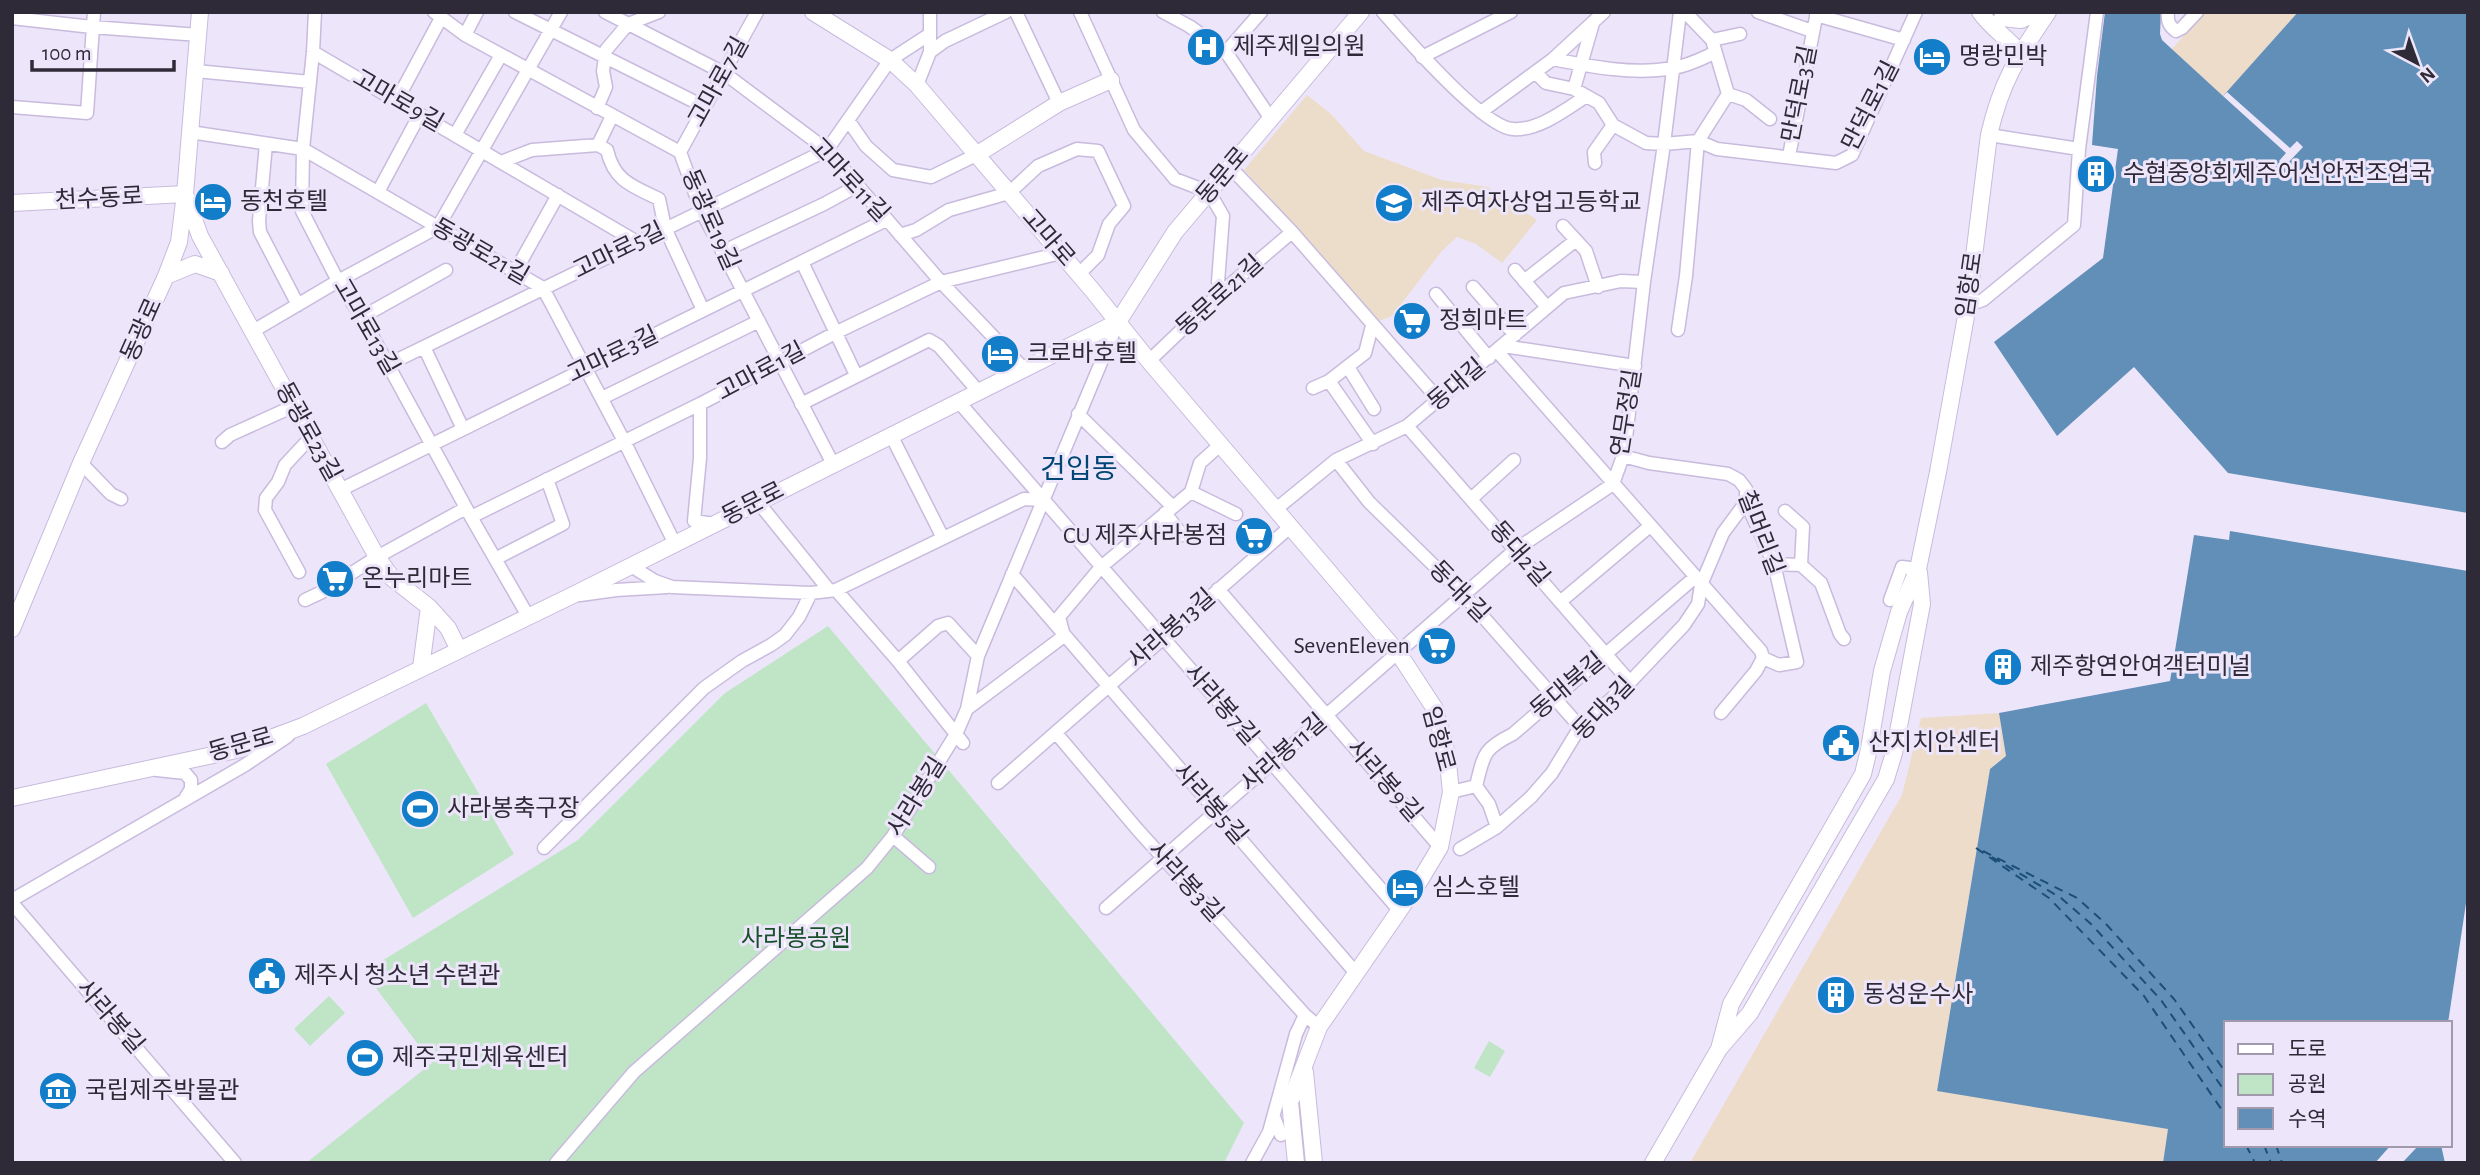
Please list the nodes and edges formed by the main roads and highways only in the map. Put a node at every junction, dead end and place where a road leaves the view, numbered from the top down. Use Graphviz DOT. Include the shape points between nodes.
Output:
graph roads {
  1 [pos="200,12"];
  2 [pos="813,12"];
  3 [pos="1361,12"];
  4 [pos="1980,12"];
  5 [pos="2038,12"];
  6 [pos="2048,12"];
  7 [pos="2000,15"];
  8 [pos="2008,38"];
  9 [pos="2020,53"];
  10 [pos="1111,80"];
  11 [pos="976,155"];
  12 [pos="185,194"];
  13 [pos="12,203"];
  14 [pos="221,273"];
  15 [pos="166,276"];
  16 [pos="1118,323"];
  17 [pos="1918,569"];
  18 [pos="429,607"];
  19 [pos="12,629"];
  20 [pos="459,650"];
  21 [pos="421,668"];
  22 [pos="13,797"];
  23 [pos="1719,1049"];
  24 [pos="1304,1066"];
  25 [pos="1296,1163"];
  26 [pos="1314,1163"];
  27 [pos="1653,1163"];
  1 -- 12 [label="main road, 동광로"];
  2 -- 11 [label="main road, 고마로" via="890,60"];
  3 -- 16 [label="main road, 동문로" via="1175,232"];
  4 -- 8 [label="main road" via="1992,29"];
  5 -- 7 [label="main road" via="2021,20"];
  6 -- 9 [label="main road, 임항로"];
  7 -- 8 [label="main road"];
  8 -- 9 [label="main road"];
  9 -- 17 [label="main road, 임항로" via="2003,88 1989,135 1968,305"];
  10 -- 11 [label="main road" via="1059,103"];
  11 -- 16 [label="main road, 고마로"];
  12 -- 13 [label="main road, 천수동로"];
  12 -- 14 [label="main road, 동광로23길" via="200,236"];
  12 -- 15 [label="main road, 동광로" via="178,242"];
  14 -- 15 [label="main road" via="195,264"];
  14 -- 18 [label="main road, 동광로23길" via="377,557 392,578"];
  15 -- 19 [label="main road, 동광로"];
  16 -- 20 [label="main road, 동문로"];
  16 -- 24 [label="main road, 임항로" via="1399,654 1435,709 1447,754 1451,792 1440,847 1319,1027"];
  17 -- 23 [label="main road, 임항로" via="1899,612 1882,671 1863,774 1731,1004"];
  17 -- 23 [label="main road, 임항로" via="1922,604 1886,779 1750,1013"];
  18 -- 20 [label="main road, 동광로23길" via="448,628"];
  18 -- 21 [label="main road"];
  20 -- 21 [label="main road, 동문로"];
  21 -- 22 [label="main road, 동문로" via="303,726 241,749"];
  23 -- 27 [label="main road, 임항로"];
  24 -- 25 [label="main road, 임항로" via="1290,1102"];
  24 -- 26 [label="main road, 임항로"];
}
